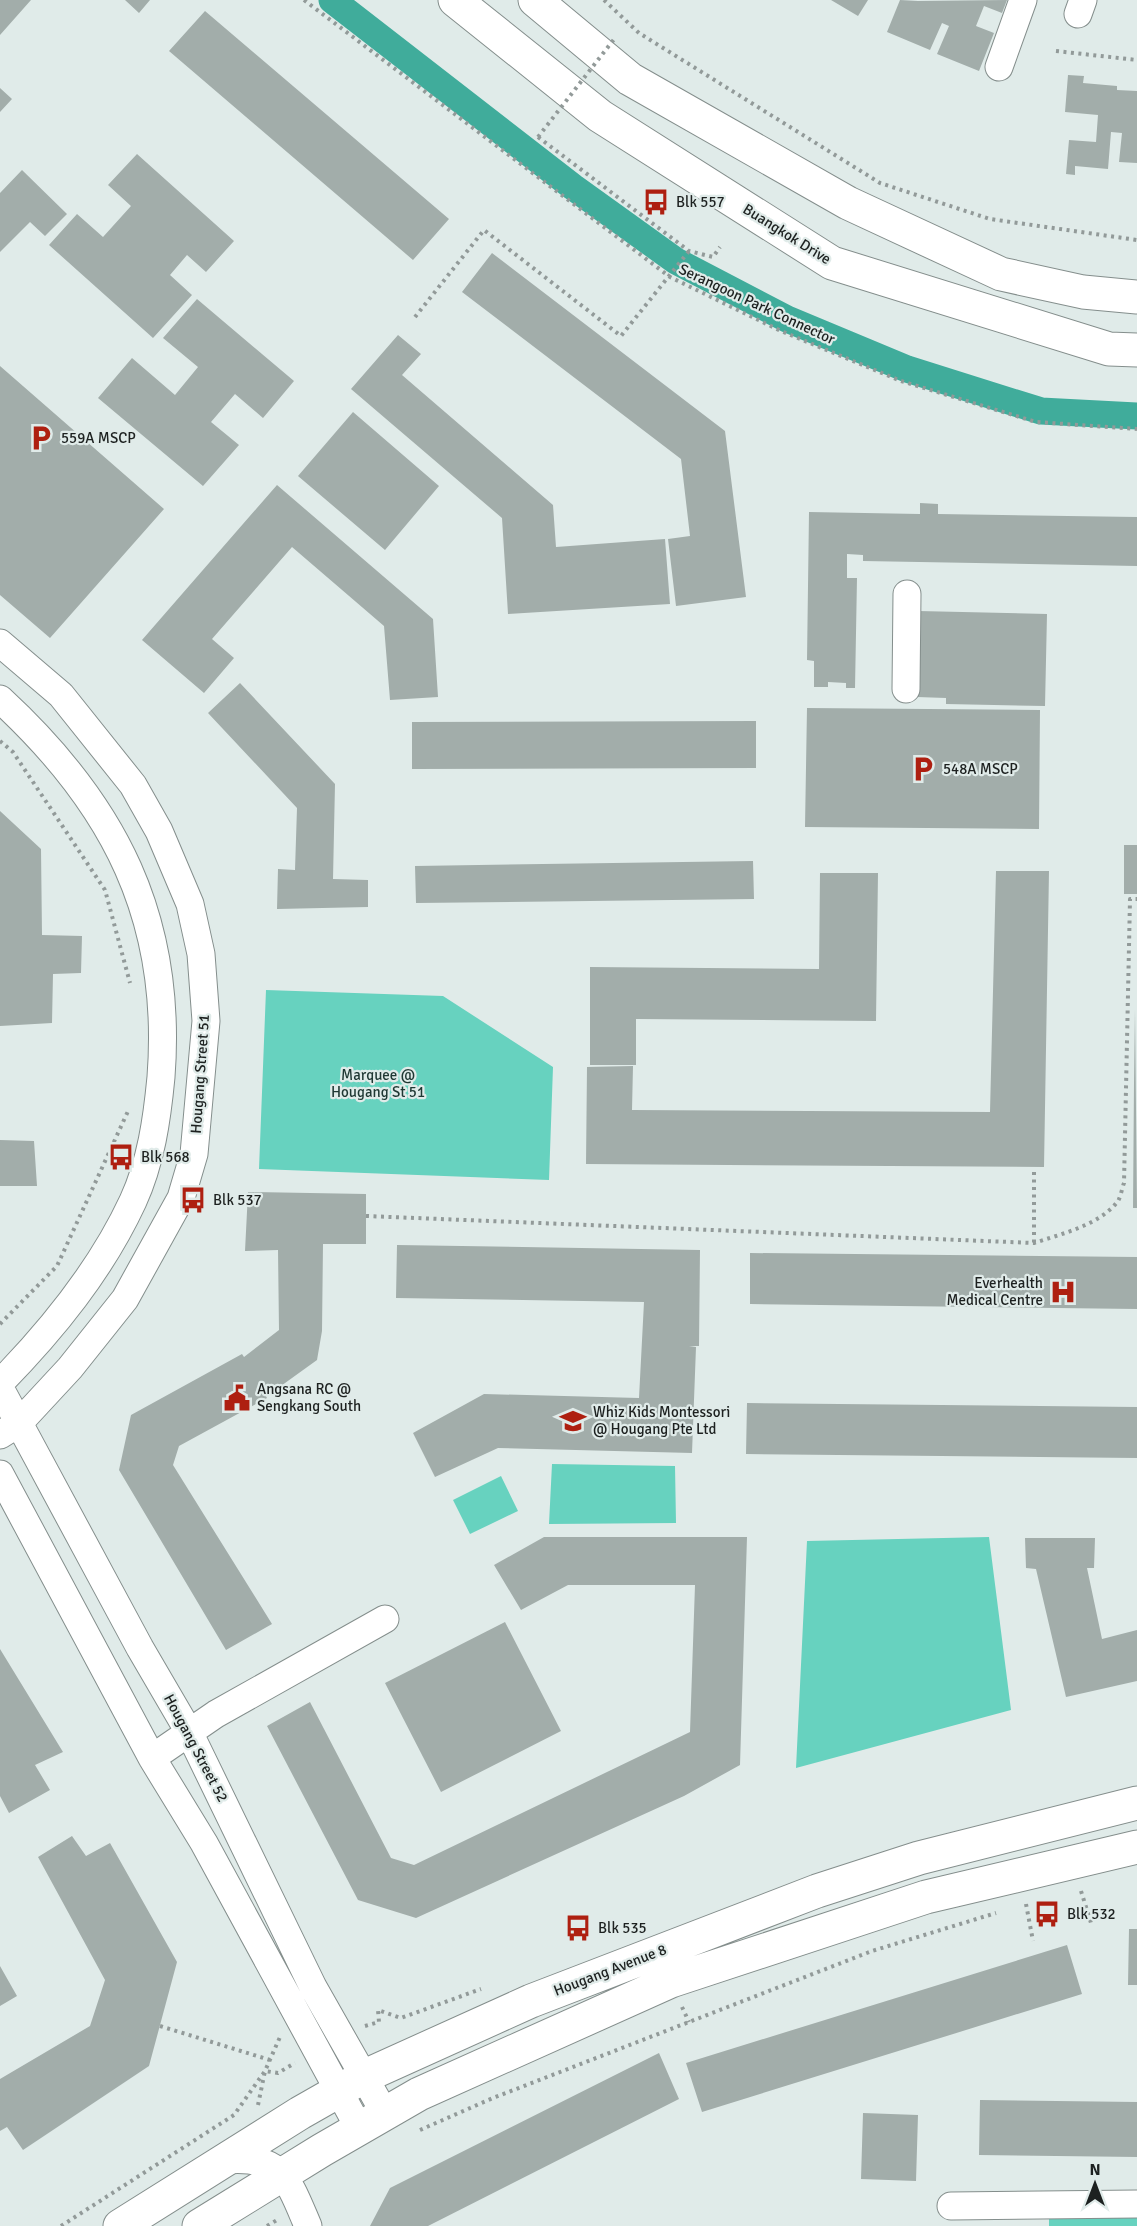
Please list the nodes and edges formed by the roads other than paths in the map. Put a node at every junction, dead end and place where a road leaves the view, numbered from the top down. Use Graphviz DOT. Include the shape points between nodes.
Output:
graph roads {
  1 [pos="455,0"];
  2 [pos="535,0"];
  3 [pos="1023,0"];
  4 [pos="999,67"];
  5 [pos="1137,297"];
  6 [pos="1137,350"];
  7 [pos="907,594"];
  8 [pos="0,643"];
  9 [pos="906,689"];
  10 [pos="0,699"];
  11 [pos="0,1383"];
  12 [pos="0,1388"];
  13 [pos="10,1429"];
  14 [pos="0,1474"];
  15 [pos="385,1619"];
  16 [pos="189,1732"];
  17 [pos="152,1758"];
  18 [pos="1137,1803"];
  19 [pos="1137,1847"];
  20 [pos="352,2083"];
  21 [pos="371,2120"];
  22 [pos="225,2160"];
  23 [pos="284,2174"];
  24 [pos="1137,2204"];
  25 [pos="951,2206"];
  26 [pos="303,2215"];
  27 [pos="120,2226"];
  28 [pos="199,2226"];
  1 -- 6 [label="main road, Buangkok Drive" via="600,116 832,263 1108,349"];
  2 -- 5 [label="main road" via="630,79 848,203 1001,274 1083,292"];
  3 -- 4 [label="street"];
  7 -- 9 [label="street"];
  8 -- 13 [label="street, Hougang Street 51" via="61,695 133,784 159,831 190,904 201,954 206,1021 194,1154 181,1198 124,1299 70,1368"];
  10 -- 11 [label="street" via="31,728 86,793 118,843 143,903 157,958 163,1049 157,1129 134,1200 96,1269 48,1333"];
  12 -- 13 [label="street, Hougang Street 52"];
  13 -- 16 [label="street, Hougang Street 52"];
  14 -- 17 [label="street, Hougang Street 52"];
  15 -- 16 [label="street"];
  16 -- 17 [label="street"];
  16 -- 20 [label="street, Hougang Street 52" via="314,1987"];
  17 -- 20 [label="street, Hougang Street 52"];
  18 -- 20 [label="main road, Hougang Avenue 8" via="919,1858 818,1892 531,2001"];
  19 -- 21 [label="main road" via="926,1898 671,1982 430,2089"];
  20 -- 21 [label="street, Hougang Street 52"];
  20 -- 22 [label="main road, Hougang Avenue 8"];
  21 -- 23 [label="main road"];
  22 -- 23 [label="street" via="251,2158"];
  22 -- 27 [label="main road, Hougang Avenue 8"];
  23 -- 26 [label="street"];
  23 -- 28 [label="main road"];
  24 -- 25 [label="street"];
}
